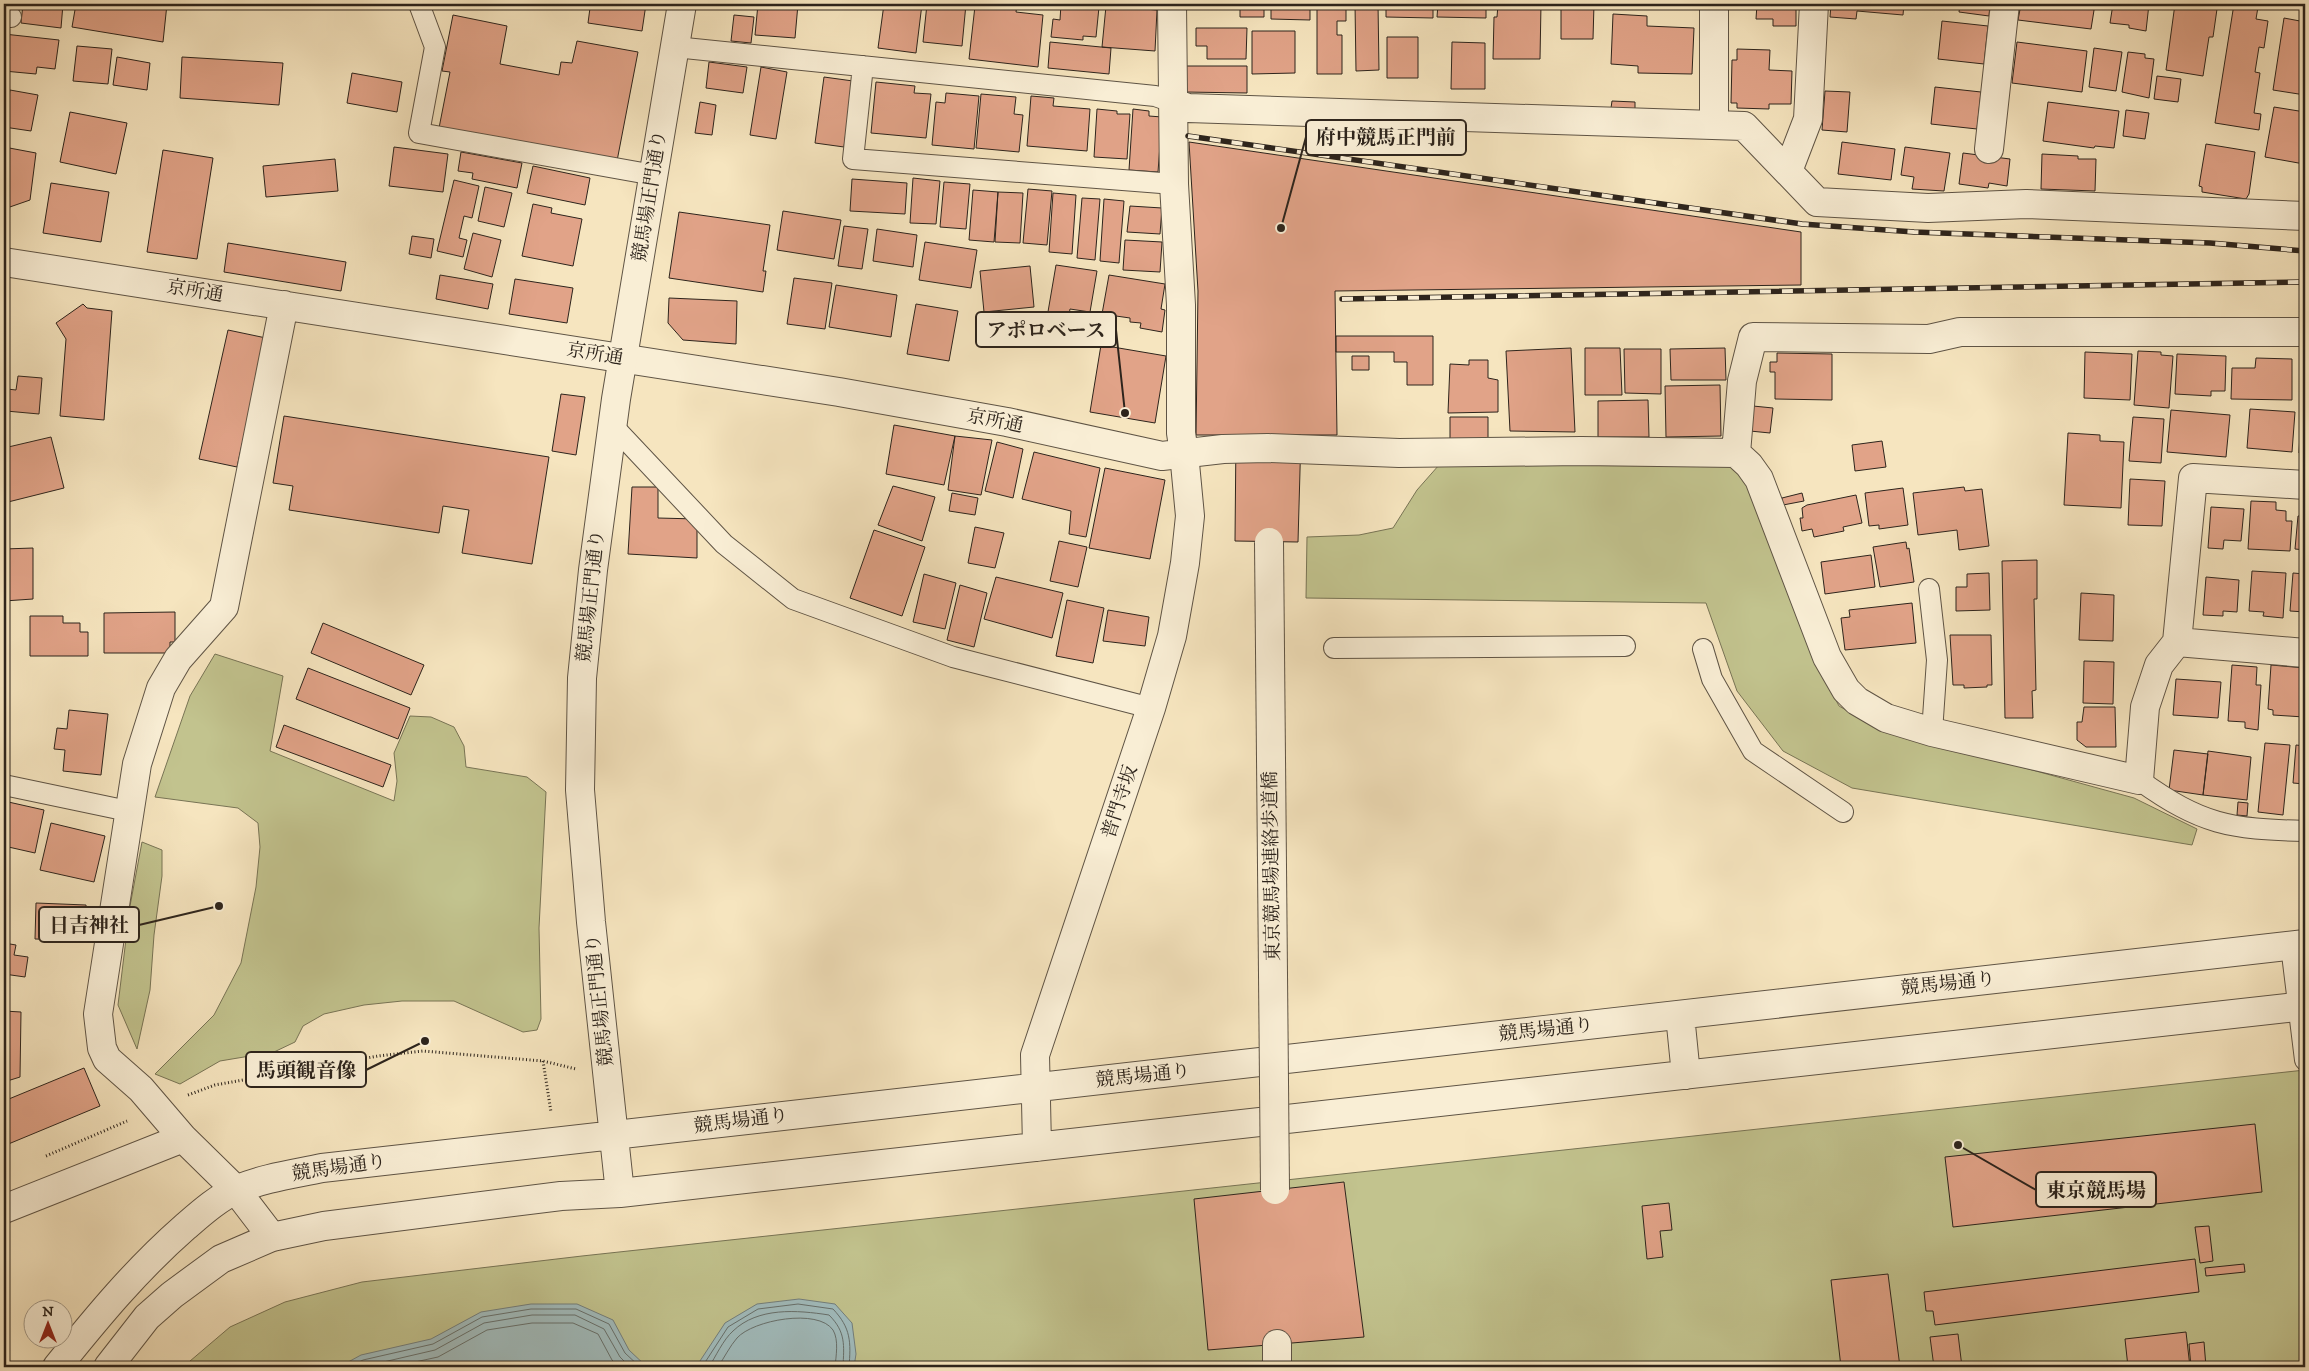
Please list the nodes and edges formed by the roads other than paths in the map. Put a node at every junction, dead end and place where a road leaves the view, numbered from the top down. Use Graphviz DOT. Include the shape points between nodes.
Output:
graph roads {
  1 [pos="419,4"];
  2 [pos="682,4"];
  3 [pos="1172,4"];
  4 [pos="1714,4"];
  5 [pos="1814,4"];
  6 [pos="2005,4"];
  7 [pos="675,47"];
  8 [pos="863,66"];
  9 [pos="1172,102"];
  10 [pos="1714,124"];
  11 [pos="1989,150"];
  12 [pos="1788,171"];
  13 [pos="654,175"];
  14 [pos="1174,184"];
  15 [pos="2305,216"];
  16 [pos="4,262"];
  17 [pos="284,305"];
  18 [pos="2305,332"];
  19 [pos="623,358"];
  20 [pos="612,424"];
  21 [pos="1184,453"];
  22 [pos="1736,453"];
  23 [pos="2305,484"];
  24 [pos="1269,542"];
  25 [pos="1930,589"];
  26 [pos="2177,642"];
  27 [pos="1625,646"];
  28 [pos="1334,648"];
  29 [pos="1703,649"];
  30 [pos="2305,652"];
  31 [pos="1151,708"];
  32 [pos="1932,732"];
  33 [pos="2139,780"];
  34 [pos="4,785"];
  35 [pos="128,811"];
  36 [pos="1843,812"];
  37 [pos="2305,831"];
  38 [pos="2298,945"];
  39 [pos="2302,1006"];
  40 [pos="1680,1015"];
  41 [pos="2305,1060"];
  42 [pos="1686,1075"];
  43 [pos="1036,1087"];
  44 [pos="614,1135"];
  45 [pos="183,1138"];
  46 [pos="1037,1147"];
  47 [pos="236,1190"];
  48 [pos="1275,1190"];
  49 [pos="620,1193"];
  50 [pos="4,1209"];
  51 [pos="272,1237"];
  52 [pos="57,1367"];
  53 [pos="108,1367"];
  1 -- 13 [label="lane" via="435,47 419,133"];
  2 -- 7 [label="street, 競馬場正門通り"];
  3 -- 9 [label="street, 普門寺坂"];
  4 -- 10 [label="street"];
  5 -- 12 [label="street" via="1808,120"];
  6 -- 11 [label="street"];
  7 -- 8 [label="lane"];
  7 -- 13 [label="street, 競馬場正門通り"];
  8 -- 9 [label="lane" via="1155,96"];
  8 -- 14 [label="lane" via="854,159"];
  9 -- 10 [label="street" via="1188,108"];
  9 -- 14 [label="street, 普門寺坂"];
  10 -- 12 [label="street" via="1744,126"];
  12 -- 15 [label="street" via="1818,202 1928,208 2026,204"];
  13 -- 19 [label="street, 競馬場正門通り"];
  14 -- 21 [label="street, 普門寺坂" via="1181,305 1181,433"];
  16 -- 17 [label="street, 京所通"];
  17 -- 19 [label="street, 京所通"];
  17 -- 35 [label="street" via="224,607 178,659 161,688 137,764"];
  18 -- 22 [label="street" via="1960,332 1928,340 1753,337 1742,381"];
  19 -- 20 [label="street, 競馬場正門通り"];
  19 -- 21 [label="street, 京所通" via="1007,422 1162,456"];
  20 -- 31 [label="lane" via="724,544 793,599 953,657"];
  20 -- 44 [label="street, 競馬場正門通り" via="582,678 580,790"];
  21 -- 22 [label="street, 京所通" via="1268,447 1399,453"];
  21 -- 31 [label="street, 普門寺坂" via="1190,516 1185,563 1172,636"];
  22 -- 32 [label="street" via="1759,479 1838,680 1857,701 1886,718"];
  23 -- 26 [label="street" via="2193,478"];
  24 -- 48 [label="street, 東京競馬場連絡歩道橋, bridge"];
  25 -- 32 [label="lane" via="1937,660"];
  26 -- 30 [label="street"];
  26 -- 33 [label="street" via="2159,665 2145,707"];
  27 -- 28 [label="lane"];
  29 -- 36 [label="lane" via="1712,679 1753,751"];
  31 -- 43 [label="street, 普門寺坂" via="1035,1055"];
  32 -- 33 [label="street"];
  33 -- 37 [label="lane" via="2186,811 2206,820 2238,828"];
  34 -- 35 [label="lane"];
  35 -- 45 [label="street" via="98,1014 102,1048 107,1058 141,1089"];
  38 -- 39 [label="lane"];
  38 -- 40 [label="street, 競馬場通り"];
  39 -- 41 [label="lane"];
  39 -- 42 [label="street"];
  40 -- 42 [label="street"];
  40 -- 43 [label="street, 競馬場通り"];
  42 -- 46 [label="street"];
  43 -- 44 [label="street, 競馬場通り"];
  43 -- 46 [label="street, 普門寺坂"];
  44 -- 47 [label="street, 競馬場通り" via="322,1168 261,1181"];
  44 -- 49 [label="street, 競馬場正門通り"];
  45 -- 47 [label="street"];
  45 -- 50 [label="street"];
  46 -- 49 [label="street"];
  47 -- 51 [label="street"];
  47 -- 52 [label="street, 競馬場通り" via="198,1216 150,1258"];
  49 -- 51 [label="street" via="560,1196 334,1224"];
  51 -- 53 [label="street" via="221,1258 172,1295 148,1318"];
}
